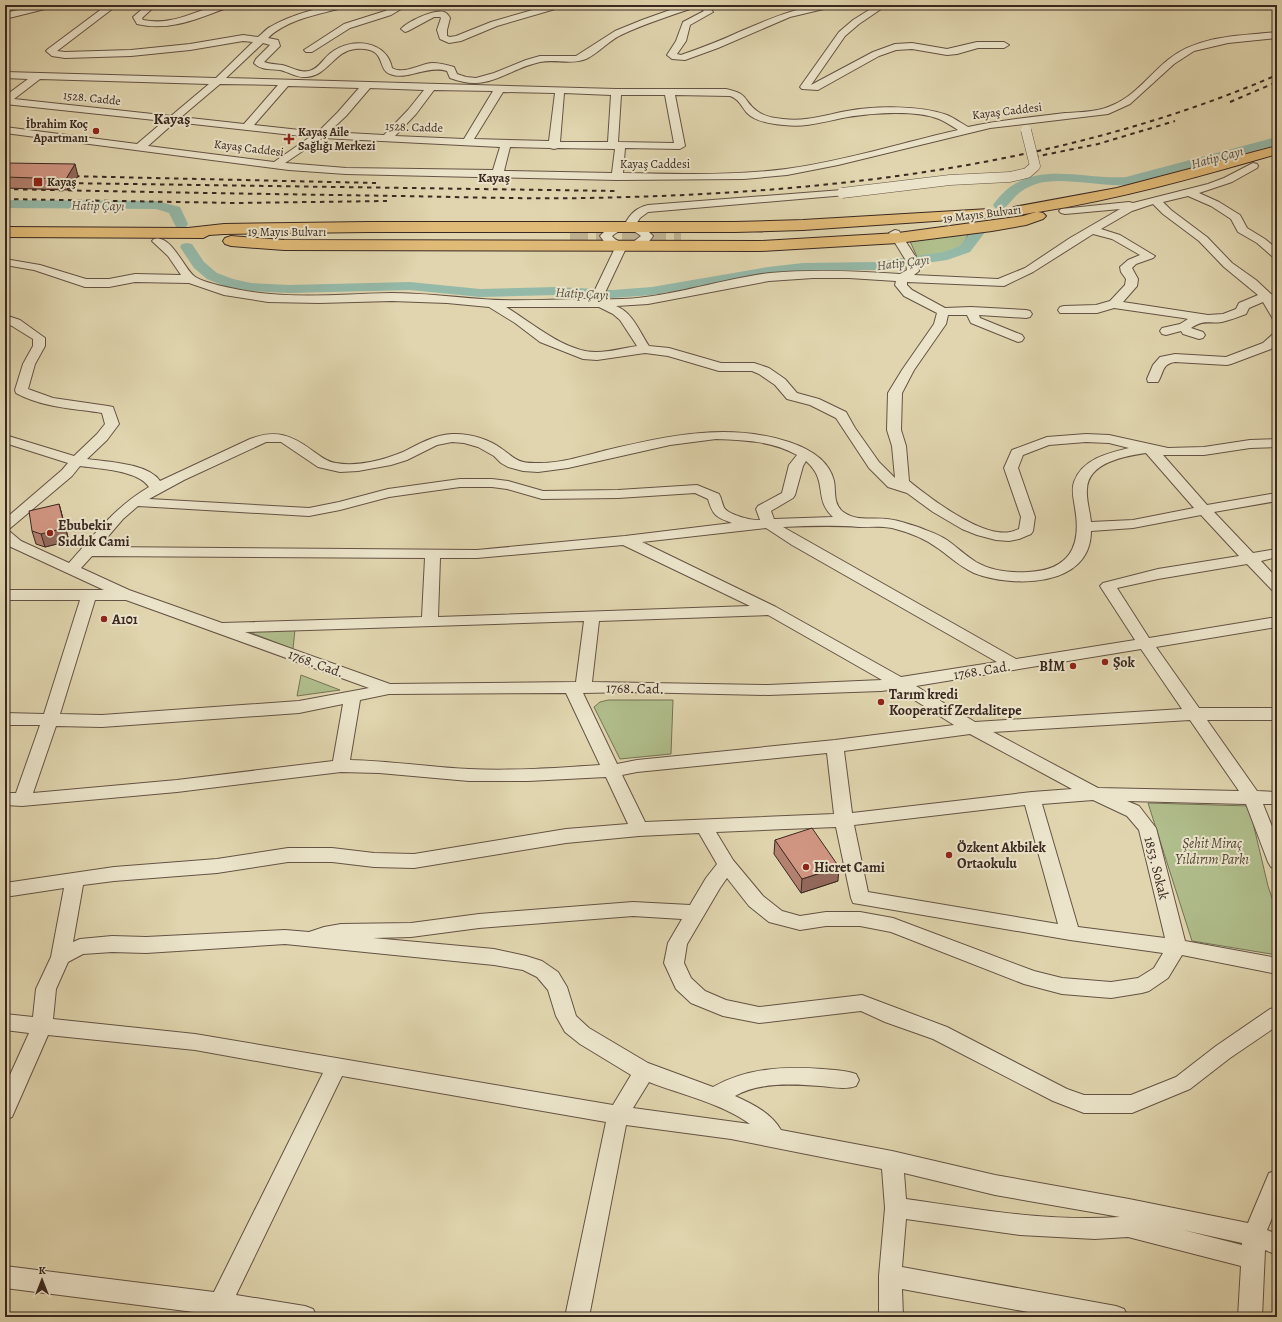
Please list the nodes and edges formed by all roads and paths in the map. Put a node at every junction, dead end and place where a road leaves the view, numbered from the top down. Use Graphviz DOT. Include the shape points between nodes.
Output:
graph roads {
  1 [pos="33,5"];
  2 [pos="50,5"];
  3 [pos="111,5"];
  4 [pos="152,5"];
  5 [pos="162,5"];
  6 [pos="215,5"];
  7 [pos="226,5"];
  8 [pos="343,5"];
  9 [pos="386,5"];
  10 [pos="404,5"];
  11 [pos="559,5"];
  12 [pos="829,5"];
  13 [pos="883,5"];
  14 [pos="5,12"];
  15 [pos="5,16"];
  16 [pos="363,21"];
  17 [pos="405,29"];
  18 [pos="1277,35"];
  19 [pos="261,40"];
  20 [pos="1004,45"];
  21 [pos="309,50"];
  22 [pos="5,75"];
  23 [pos="39,75"];
  24 [pos="218,81"];
  25 [pos="285,83"];
  26 [pos="367,85"];
  27 [pos="432,86"];
  28 [pos="500,88"];
  29 [pos="560,90"];
  30 [pos="616,92"];
  31 [pos="670,93"];
  32 [pos="5,101"];
  33 [pos="173,120"];
  34 [pos="1027,126"];
  35 [pos="246,128"];
  36 [pos="5,130"];
  37 [pos="966,130"];
  38 [pos="320,135"];
  39 [pos="386,139"];
  40 [pos="467,143"];
  41 [pos="506,144"];
  42 [pos="554,146"];
  43 [pos="617,146"];
  44 [pos="140,148"];
  45 [pos="1277,150"];
  46 [pos="1277,160"];
  47 [pos="276,165"];
  48 [pos="1253,166"];
  49 [pos="497,175"];
  50 [pos="617,177"];
  51 [pos="1189,193"];
  52 [pos="1150,202"];
  53 [pos="1065,211"];
  54 [pos="1112,212"];
  55 [pos="1029,215"];
  56 [pos="961,222"];
  57 [pos="628,227"];
  58 [pos="1091,230"];
  59 [pos="5,232"];
  60 [pos="897,235"];
  61 [pos="575,237"];
  62 [pos="678,237"];
  63 [pos="5,241"];
  64 [pos="158,241"];
  65 [pos="627,246"];
  66 [pos="1277,255"];
  67 [pos="5,262"];
  68 [pos="190,278"];
  69 [pos="902,278"];
  70 [pos="1272,297"];
  71 [pos="596,299"];
  72 [pos="492,303"];
  73 [pos="1114,304"];
  74 [pos="1064,310"];
  75 [pos="971,311"];
  76 [pos="943,312"];
  77 [pos="1026,314"];
  78 [pos="1277,316"];
  79 [pos="5,319"];
  80 [pos="1197,319"];
  81 [pos="1184,327"];
  82 [pos="1166,330"];
  83 [pos="1199,335"];
  84 [pos="1277,337"];
  85 [pos="1018,338"];
  86 [pos="645,349"];
  87 [pos="1153,379"];
  88 [pos="5,440"];
  89 [pos="1277,443"];
  90 [pos="1149,448"];
  91 [pos="806,453"];
  92 [pos="77,461"];
  93 [pos="157,488"];
  94 [pos="911,490"];
  95 [pos="1277,497"];
  96 [pos="135,502"];
  97 [pos="1204,510"];
  98 [pos="849,522"];
  99 [pos="769,524"];
  100 [pos="754,525"];
  101 [pos="5,527"];
  102 [pos="1085,527"];
  103 [pos="5,534"];
  104 [pos="625,540"];
  105 [pos="88,551"];
  106 [pos="433,553"];
  107 [pos="1277,553"];
  108 [pos="1249,558"];
  109 [pos="72,569"];
  110 [pos="1277,587"];
  111 [pos="5,595"];
  112 [pos="89,595"];
  113 [pos="128,595"];
  114 [pos="771,610"];
  115 [pos="592,616"];
  116 [pos="430,622"];
  117 [pos="1277,622"];
  118 [pos="217,627"];
  119 [pos="1145,643"];
  120 [pos="1014,665"];
  121 [pos="900,683"];
  122 [pos="578,688"];
  123 [pos="389,689"];
  124 [pos="352,698"];
  125 [pos="1196,714"];
  126 [pos="1277,714"];
  127 [pos="5,719"];
  128 [pos="50,720"];
  129 [pos="972,728"];
  130 [pos="835,746"];
  131 [pos="341,766"];
  132 [pos="611,771"];
  133 [pos="1096,794"];
  134 [pos="1252,797"];
  135 [pos="1032,798"];
  136 [pos="1277,798"];
  137 [pos="13,800"];
  138 [pos="844,820"];
  139 [pos="703,825"];
  140 [pos="639,829"];
  141 [pos="1277,862"];
  142 [pos="727,865"];
  143 [pos="75,880"];
  144 [pos="5,890"];
  145 [pos="696,913"];
  146 [pos="1070,933"];
  147 [pos="311,940"];
  148 [pos="1176,947"];
  149 [pos="61,957"];
  150 [pos="1277,966"];
  151 [pos="1277,1015"];
  152 [pos="5,1022"];
  153 [pos="42,1026"];
  154 [pos="336,1067"];
  155 [pos="644,1072"];
  156 [pos="849,1080"];
  157 [pos="715,1096"];
  158 [pos="5,1111"];
  159 [pos="618,1115"];
  160 [pos="775,1139"];
  161 [pos="892,1162"];
  162 [pos="1277,1180"];
  163 [pos="896,1208"];
  164 [pos="1254,1235"];
  165 [pos="1277,1245"];
  166 [pos="1252,1258"];
  167 [pos="890,1276"];
  168 [pos="5,1277"];
  169 [pos="220,1304"];
  170 [pos="305,1317"];
  171 [pos="577,1317"];
  172 [pos="891,1317"];
  173 [pos="1116,1317"];
  174 [pos="1250,1317"];
  1 -- 14 [label="street"];
  2 -- 15 [label="street"];
  3 -- 19 [label="street" via="51,51 54,54 65,55 117,54 190,47 243,38"];
  4 -- 7 [label="street" via="137,17 140,22 165,25"];
  5 -- 6 [label="street" via="146,18 148,21 166,22"];
  8 -- 19 [label="street" via="283,24 272,29"];
  9 -- 16 [label="street"];
  10 -- 16 [label="street"];
  11 -- 17 [label="street" via="494,24 455,39 447,40 443,37 442,30 446,18 442,14 432,15"];
  12 -- 19 [label="street" via="793,14 706,50 682,58 675,57 672,55 681,41 686,24 709,12 704,6 692,6 618,33 583,56 541,58 482,80 457,78 453,76 451,69 435,66 404,73 392,72 381,53 361,46 337,52 317,72 299,74 285,68 260,64 259,60 276,45 274,42"];
  13 -- 20 [label="street" via="842,34 804,87 815,88 876,54 895,47 912,46 947,52 977,45"];
  16 -- 21 [label="street" via="343,28"];
  18 -- 34 [label="street, Kayaş Caddesi" via="1194,47 1172,61 1131,100 1112,110"];
  19 -- 24 [label="street"];
  22 -- 23 [label="street"];
  23 -- 24 [label="street"];
  23 -- 32 [label="street"];
  24 -- 25 [label="street"];
  24 -- 33 [label="street"];
  25 -- 26 [label="street"];
  25 -- 35 [label="street"];
  26 -- 27 [label="street"];
  26 -- 38 [label="street"];
  27 -- 28 [label="street"];
  27 -- 39 [label="street"];
  28 -- 29 [label="street"];
  28 -- 40 [label="street"];
  29 -- 30 [label="street"];
  29 -- 42 [label="street"];
  30 -- 31 [label="street"];
  30 -- 43 [label="street"];
  31 -- 37 [label="street" via="734,94 740,96 752,112 766,118 793,123 878,111 941,116"];
  31 -- 43 [label="street, 1528. Cadde" via="680,146"];
  32 -- 33 [label="street, 1528. Cadde"];
  33 -- 35 [label="street, 1528. Cadde"];
  33 -- 44 [label="street"];
  34 -- 37 [label="street, Kayaş Caddesi" via="990,125"];
  34 -- 57 [label="street, bridge" via="1035,166 1020,175 842,193 648,208 637,213"];
  35 -- 38 [label="street, 1528. Cadde"];
  36 -- 44 [label="street, Kayaş Caddesi"];
  37 -- 50 [label="street, Kayaş Caddesi" via="838,162 774,173 737,176"];
  38 -- 39 [label="street, 1528. Cadde"];
  38 -- 47 [label="street"];
  39 -- 40 [label="street, 1528. Cadde"];
  40 -- 41 [label="street, 1528. Cadde"];
  41 -- 42 [label="street, 1528. Cadde"];
  41 -- 49 [label="street"];
  42 -- 43 [label="street, 1528. Cadde"];
  43 -- 50 [label="street"];
  44 -- 47 [label="street, Kayaş Caddesi"];
  45 -- 55 [label="highway, 19 Mayıs Bulvarı" via="1201,172"];
  46 -- 48 [label="highway, 19 Mayıs Bulvarı"];
  47 -- 49 [label="street, Kayaş Caddesi" via="346,171"];
  48 -- 51 [label="street" via="1228,180"];
  48 -- 53 [label="highway, 19 Mayıs Bulvarı" via="1179,187"];
  49 -- 50 [label="street, Kayaş Caddesi"];
  51 -- 52 [label="street"];
  51 -- 66 [label="street" via="1215,204 1236,217 1242,230 1262,241"];
  52 -- 54 [label="street"];
  52 -- 70 [label="street" via="1203,239 1228,266"];
  53 -- 54 [label="street"];
  53 -- 55 [label="highway, 19 Mayıs Bulvarı"];
  54 -- 58 [label="street"];
  55 -- 56 [label="highway, 19 Mayıs Bulvarı"];
  55 -- 56 [label="highway" via="1026,220"];
  56 -- 60 [label="highway"];
  56 -- 62 [label="highway, 19 Mayıs Bulvarı"];
  57 -- 61 [label="highway"];
  57 -- 62 [label="highway"];
  57 -- 65 [label="street" via="641,230 647,236 644,242"];
  57 -- 65 [label="street" via="611,231 606,236 610,242"];
  58 -- 69 [label="street" via="1029,270 1000,283"];
  58 -- 73 [label="street" via="1116,237 1149,256 1126,267 1132,278 1131,286"];
  59 -- 61 [label="highway, 19 Mayıs Bulvarı"];
  60 -- 62 [label="highway" via="760,246"];
  60 -- 69 [label="street" via="912,262 913,271"];
  61 -- 64 [label="highway, 19 Mayıs Bulvarı" via="284,245 231,241"];
  61 -- 65 [label="highway"];
  62 -- 65 [label="highway"];
  63 -- 64 [label="highway, 19 Mayıs Bulvarı"];
  64 -- 68 [label="street" via="172,254"];
  65 -- 71 [label="street"];
  67 -- 68 [label="street" via="36,267 85,283 109,283 135,278"];
  68 -- 72 [label="street" via="224,291 268,298 392,297"];
  69 -- 71 [label="street" via="849,274 769,277 648,300"];
  69 -- 76 [label="street" via="901,285 908,293"];
  70 -- 78 [label="street"];
  70 -- 80 [label="street" via="1261,298 1244,306 1242,311 1232,316"];
  71 -- 72 [label="street"];
  71 -- 86 [label="street" via="626,319"];
  72 -- 86 [label="street" via="544,339 583,355 597,356"];
  73 -- 74 [label="street" via="1097,309"];
  73 -- 80 [label="street"];
  75 -- 76 [label="street"];
  75 -- 77 [label="street"];
  75 -- 85 [label="street" via="974,320"];
  76 -- 94 [label="street" via="940,324 895,393 894,430 899,446 902,482"];
  79 -- 92 [label="street" via="39,338 39,346 29,364 21,390 56,404 85,405 108,410 112,424"];
  80 -- 81 [label="street"];
  81 -- 82 [label="street"];
  81 -- 83 [label="street" via="1187,331"];
  84 -- 87 [label="street" via="1266,346 1227,361 1174,358 1164,360"];
  86 -- 94 [label="street" via="669,352 719,367 754,367 764,370 792,396 814,402 841,415 874,465 893,484"];
  88 -- 92 [label="street"];
  89 -- 90 [label="street" via="1204,451 1168,452"];
  90 -- 94 [label="street" via="1109,439 1086,438 1047,442 1017,453 1011,468 1028,518 1026,531 1011,538 991,535 964,525"];
  90 -- 97 [label="street"];
  90 -- 102 [label="street" via="1117,453 1099,462 1089,471 1080,484"];
  91 -- 93 [label="street" via="751,435 704,434 572,463 526,467 509,462 484,445 453,438 435,441 402,457 347,468 332,467 316,461 295,443 276,437 263,438"];
  91 -- 98 [label="street" via="827,480 827,497 833,510"];
  91 -- 99 [label="street" via="796,466 788,495 763,509 763,515"];
  92 -- 93 [label="street" via="128,470 150,477"];
  92 -- 101 [label="street" via="67,474"];
  93 -- 96 [label="street"];
  95 -- 97 [label="street"];
  96 -- 100 [label="street" via="309,512 388,492 460,483 508,485 542,495 568,496 697,489 714,497 718,510 723,515"];
  96 -- 105 [label="street"];
  97 -- 102 [label="street" via="1133,524"];
  97 -- 108 [label="street"];
  98 -- 99 [label="street" via="825,520"];
  98 -- 102 [label="street" via="892,524 933,538 970,565 1006,575 1029,576 1055,572 1074,561 1081,552"];
  99 -- 100 [label="street"];
  99 -- 120 [label="street"];
  100 -- 104 [label="street"];
  103 -- 109 [label="street" via="16,544"];
  104 -- 106 [label="street" via="477,554"];
  104 -- 114 [label="street, 1853. Sokak"];
  105 -- 106 [label="street"];
  105 -- 109 [label="street"];
  106 -- 116 [label="street"];
  107 -- 108 [label="street"];
  108 -- 110 [label="street"];
  108 -- 119 [label="street" via="1158,574 1108,586"];
  109 -- 113 [label="street"];
  111 -- 112 [label="street, 1768. Cad."];
  112 -- 113 [label="street, 1768. Cad."];
  112 -- 128 [label="street"];
  113 -- 118 [label="street, 1768. Cad."];
  114 -- 115 [label="street"];
  114 -- 121 [label="street, 1853. Sokak"];
  115 -- 116 [label="street"];
  115 -- 122 [label="street"];
  116 -- 118 [label="street"];
  117 -- 119 [label="street, 1768. Cad."];
  118 -- 123 [label="street, 1768. Cad."];
  119 -- 120 [label="street, 1768. Cad."];
  119 -- 125 [label="street"];
  120 -- 121 [label="street, 1768. Cad."];
  121 -- 122 [label="street, 1768. Cad." via="768,690"];
  121 -- 129 [label="street, 1853. Sokak"];
  122 -- 123 [label="street, 1768. Cad."];
  122 -- 132 [label="street"];
  123 -- 124 [label="street"];
  124 -- 128 [label="street" via="299,707 102,721"];
  124 -- 131 [label="street"];
  125 -- 126 [label="street"];
  125 -- 129 [label="street"];
  125 -- 134 [label="street"];
  127 -- 128 [label="street"];
  128 -- 137 [label="street"];
  129 -- 130 [label="street"];
  129 -- 133 [label="street, 1853. Sokak"];
  130 -- 132 [label="street" via="637,766"];
  130 -- 138 [label="street"];
  131 -- 132 [label="street" via="469,775"];
  131 -- 137 [label="street" via="185,785"];
  132 -- 140 [label="street"];
  133 -- 134 [label="street"];
  133 -- 135 [label="street"];
  133 -- 148 [label="street, 1853. Sokak" via="1133,811 1147,828"];
  134 -- 136 [label="street"];
  134 -- 141 [label="street"];
  135 -- 138 [label="street"];
  135 -- 146 [label="street"];
  138 -- 139 [label="street"];
  138 -- 146 [label="street" via="860,898"];
  139 -- 140 [label="street"];
  139 -- 142 [label="street"];
  140 -- 143 [label="street" via="566,836 414,861 332,855 288,855 217,866 114,874"];
  142 -- 145 [label="street"];
  142 -- 148 [label="street" via="756,902 776,917 800,923 826,919 860,919 893,925 1031,978 1062,986 1111,990 1142,985 1161,973"];
  143 -- 144 [label="street"];
  143 -- 149 [label="street"];
  145 -- 147 [label="street" via="633,909 479,921 411,930 341,931 324,934"];
  145 -- 151 [label="street" via="678,943 674,963 683,984 698,997 723,1008 758,1015 862,1002 940,1033 1060,1095 1084,1104 1132,1104 1183,1083"];
  146 -- 148 [label="street"];
  147 -- 149 [label="street" via="285,937 146,945 112,944 80,947"];
  147 -- 155 [label="street" via="522,961 550,976 557,988 563,1012 572,1026"];
  148 -- 150 [label="street"];
  149 -- 153 [label="street" via="46,989"];
  152 -- 153 [label="street"];
  153 -- 154 [label="street" via="195,1042"];
  153 -- 158 [label="street" via="26,1057"];
  154 -- 159 [label="street"];
  154 -- 169 [label="street"];
  155 -- 157 [label="street"];
  155 -- 159 [label="street"];
  156 -- 157 [label="street" via="809,1077 755,1079 732,1086"];
  157 -- 160 [label="street" via="766,1124"];
  159 -- 160 [label="street" via="731,1130"];
  159 -- 171 [label="street"];
  160 -- 161 [label="street"];
  161 -- 163 [label="street"];
  161 -- 164 [label="street"];
  162 -- 164 [label="street"];
  163 -- 166 [label="street" via="1020,1225 1095,1229 1128,1227"];
  163 -- 167 [label="street"];
  164 -- 165 [label="street"];
  164 -- 166 [label="street"];
  166 -- 174 [label="street"];
  167 -- 172 [label="street"];
  167 -- 173 [label="street"];
  168 -- 169 [label="street"];
  169 -- 170 [label="street"];
}
